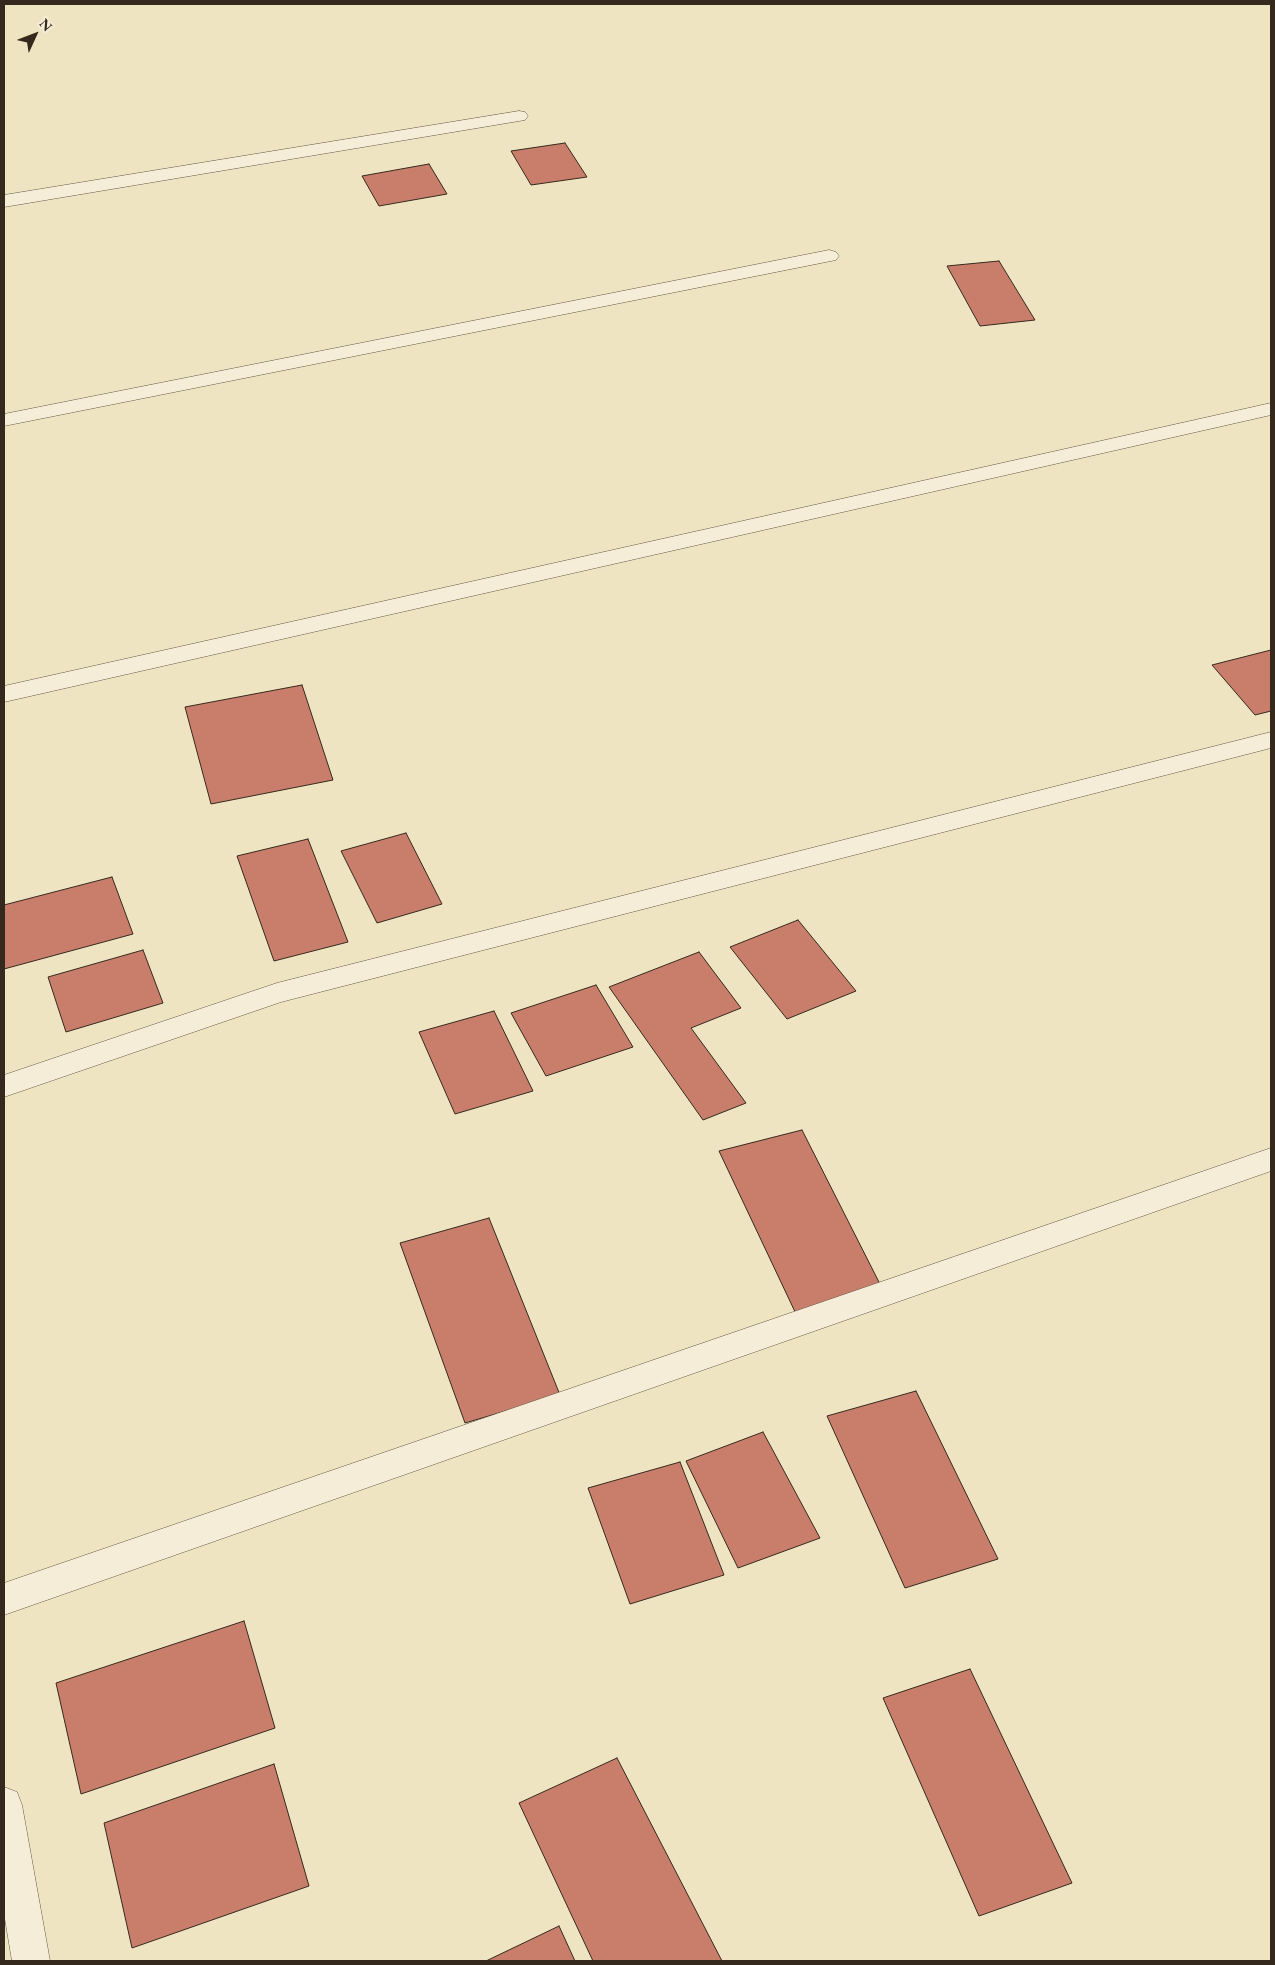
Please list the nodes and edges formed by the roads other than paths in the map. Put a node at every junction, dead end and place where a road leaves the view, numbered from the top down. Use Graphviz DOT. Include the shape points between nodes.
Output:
graph roads {
  1 [pos="519,116"];
  2 [pos="4,201"];
  3 [pos="829,256"];
  4 [pos="1271,409"];
  5 [pos="4,420"];
  6 [pos="4,694"];
  7 [pos="1271,740"];
  8 [pos="4,1086"];
  9 [pos="1271,1159"];
  10 [pos="4,1599"];
  11 [pos="4,1805"];
  12 [pos="31,1961"];
  1 -- 2 [label="street"];
  3 -- 5 [label="street"];
  4 -- 6 [label="street"];
  7 -- 8 [label="street" via="277,993"];
  9 -- 10 [label="street"];
  11 -- 12 [label="street"];
}
